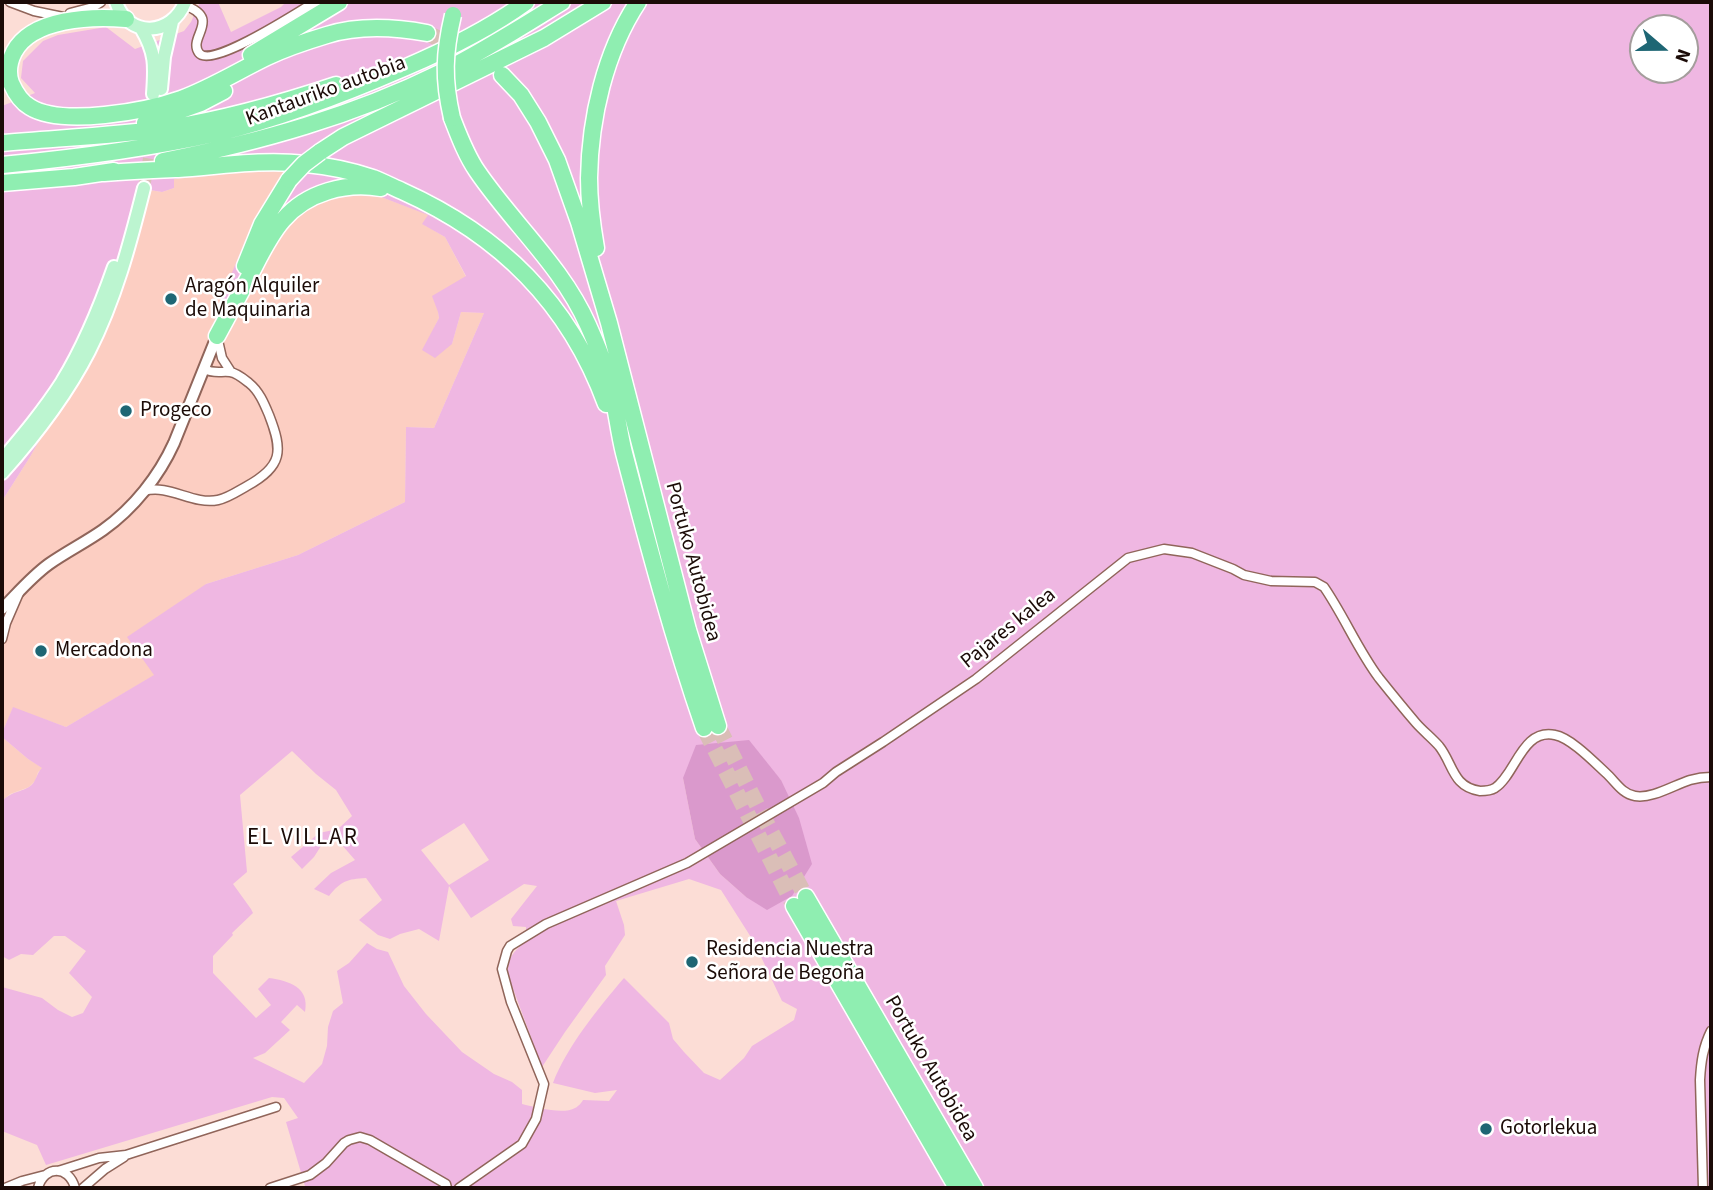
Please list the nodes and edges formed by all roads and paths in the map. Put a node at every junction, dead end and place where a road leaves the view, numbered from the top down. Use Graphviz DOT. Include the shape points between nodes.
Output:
graph roads {
  1 [pos="10,2"];
  2 [pos="101,2"];
  3 [pos="116,2"];
  4 [pos="315,2"];
  5 [pos="339,2"];
  6 [pos="513,2"];
  7 [pos="526,2"];
  8 [pos="562,2"];
  9 [pos="603,2"];
  10 [pos="638,2"];
  11 [pos="185,3"];
  12 [pos="455,8"];
  13 [pos="54,15"];
  14 [pos="126,19"];
  15 [pos="76,20"];
  16 [pos="172,22"];
  17 [pos="142,28"];
  18 [pos="426,33"];
  19 [pos="309,41"];
  20 [pos="502,75"];
  21 [pos="108,114"];
  22 [pos="113,133"];
  23 [pos="2,143"];
  24 [pos="2,165"];
  25 [pos="104,173"];
  26 [pos="2,183"];
  27 [pos="404,192"];
  28 [pos="609,323"];
  29 [pos="217,336"];
  30 [pos="204,369"];
  31 [pos="231,372"];
  32 [pos="623,450"];
  33 [pos="2,460"];
  34 [pos="2,473"];
  35 [pos="144,491"];
  36 [pos="21,589"];
  37 [pos="2,609"];
  38 [pos="2,639"];
  39 [pos="1711,777"];
  40 [pos="1711,1031"];
  41 [pos="276,1107"];
  42 [pos="126,1155"];
  43 [pos="58,1171"];
  44 [pos="45,1175"];
  45 [pos="447,1186"];
  46 [pos="5,1188"];
  47 [pos="38,1188"];
  48 [pos="75,1188"];
  49 [pos="83,1188"];
  50 [pos="270,1188"];
  51 [pos="460,1188"];
  52 [pos="957,1188"];
  53 [pos="975,1188"];
  54 [pos="1703,1188"];
  1 -- 13 [label="street"];
  2 -- 13 [label="street"];
  3 -- 14 [label="main road"];
  4 -- 11 [label="street" via="244,43 206,56 196,46 203,25 200,14"];
  5 -- 21 [label="highway" via="224,71 176,94"];
  6 -- 22 [label="highway, Kantauriko autobia" via="403,58 306,95 168,128"];
  7 -- 24 [label="highway" via="431,56 290,112 167,143"];
  8 -- 25 [label="highway, Kantauriko autobia" via="442,72 361,106 225,149"];
  9 -- 29 [label="highway, bridge" via="544,38 343,137 304,164 262,224"];
  10 -- 28 [label="highway" via="606,71 592,140 590,212"];
  11 -- 16 [label="main road"];
  12 -- 32 [label="highway, bridge" via="445,74 452,118 476,170 558,273 587,323 610,381"];
  13 -- 15 [label="street"];
  14 -- 15 [label="highway"];
  14 -- 17 [label="main road"];
  15 -- 21 [label="highway" via="45,27 23,40 10,60 9,78 24,103 40,112"];
  16 -- 17 [label="main road"];
  16 -- 17 [label="main road" via="157,92 154,56"];
  18 -- 19 [label="highway" via="372,28"];
  19 -- 21 [label="highway" via="177,100"];
  19 -- 22 [label="highway" via="201,103"];
  20 -- 28 [label="highway" via="531,109 557,160"];
  22 -- 23 [label="highway, Kantauriko autobia"];
  25 -- 26 [label="highway, Kantauriko autobia"];
  25 -- 27 [label="highway" via="280,162 374,178"];
  27 -- 29 [label="highway" via="346,186 314,196 298,207 267,243"];
  27 -- 32 [label="highway" via="470,227 536,286 585,355"];
  28 -- 32 [label="highway, Portuko Autobidea" via="711,727 689,686"];
  29 -- 30 [label="street"];
  29 -- 31 [label="street"];
  30 -- 31 [label="street"];
  30 -- 35 [label="street" via="167,458"];
  31 -- 35 [label="street" via="259,393 277,436 279,449 269,471 217,500"];
  33 -- 34 [label="main road" via="62,382 79,352 140,187 131,243 89,350 56,406"];
  35 -- 36 [label="street" via="105,529 49,564"];
  36 -- 37 [label="street"];
  36 -- 38 [label="street"];
  39 -- 51 [label="street, Pajares kalea" via="1637,796 1622,789 1569,741 1543,735 1532,740 1494,788 1471,789 1378,677 1324,587 1315,582 1244,575 1192,553 1164,549 1128,558 976,679 823,783 687,863 546,924 510,946 502,969 510,1002 544,1084 536,1119 522,1144"];
  40 -- 54 [label="street" via="1700,1080"];
  41 -- 42 [label="street"];
  42 -- 43 [label="street"];
  42 -- 49 [label="street"];
  43 -- 44 [label="street"];
  43 -- 48 [label="street" via="73,1180"];
  44 -- 46 [label="street"];
  44 -- 47 [label="street"];
  45 -- 50 [label="street" via="360,1137 344,1143 310,1175"];
  45 -- 51 [label="street"];
  52 -- 53 [label="highway, Portuko Autobidea" via="820,950 800,902"];
}
